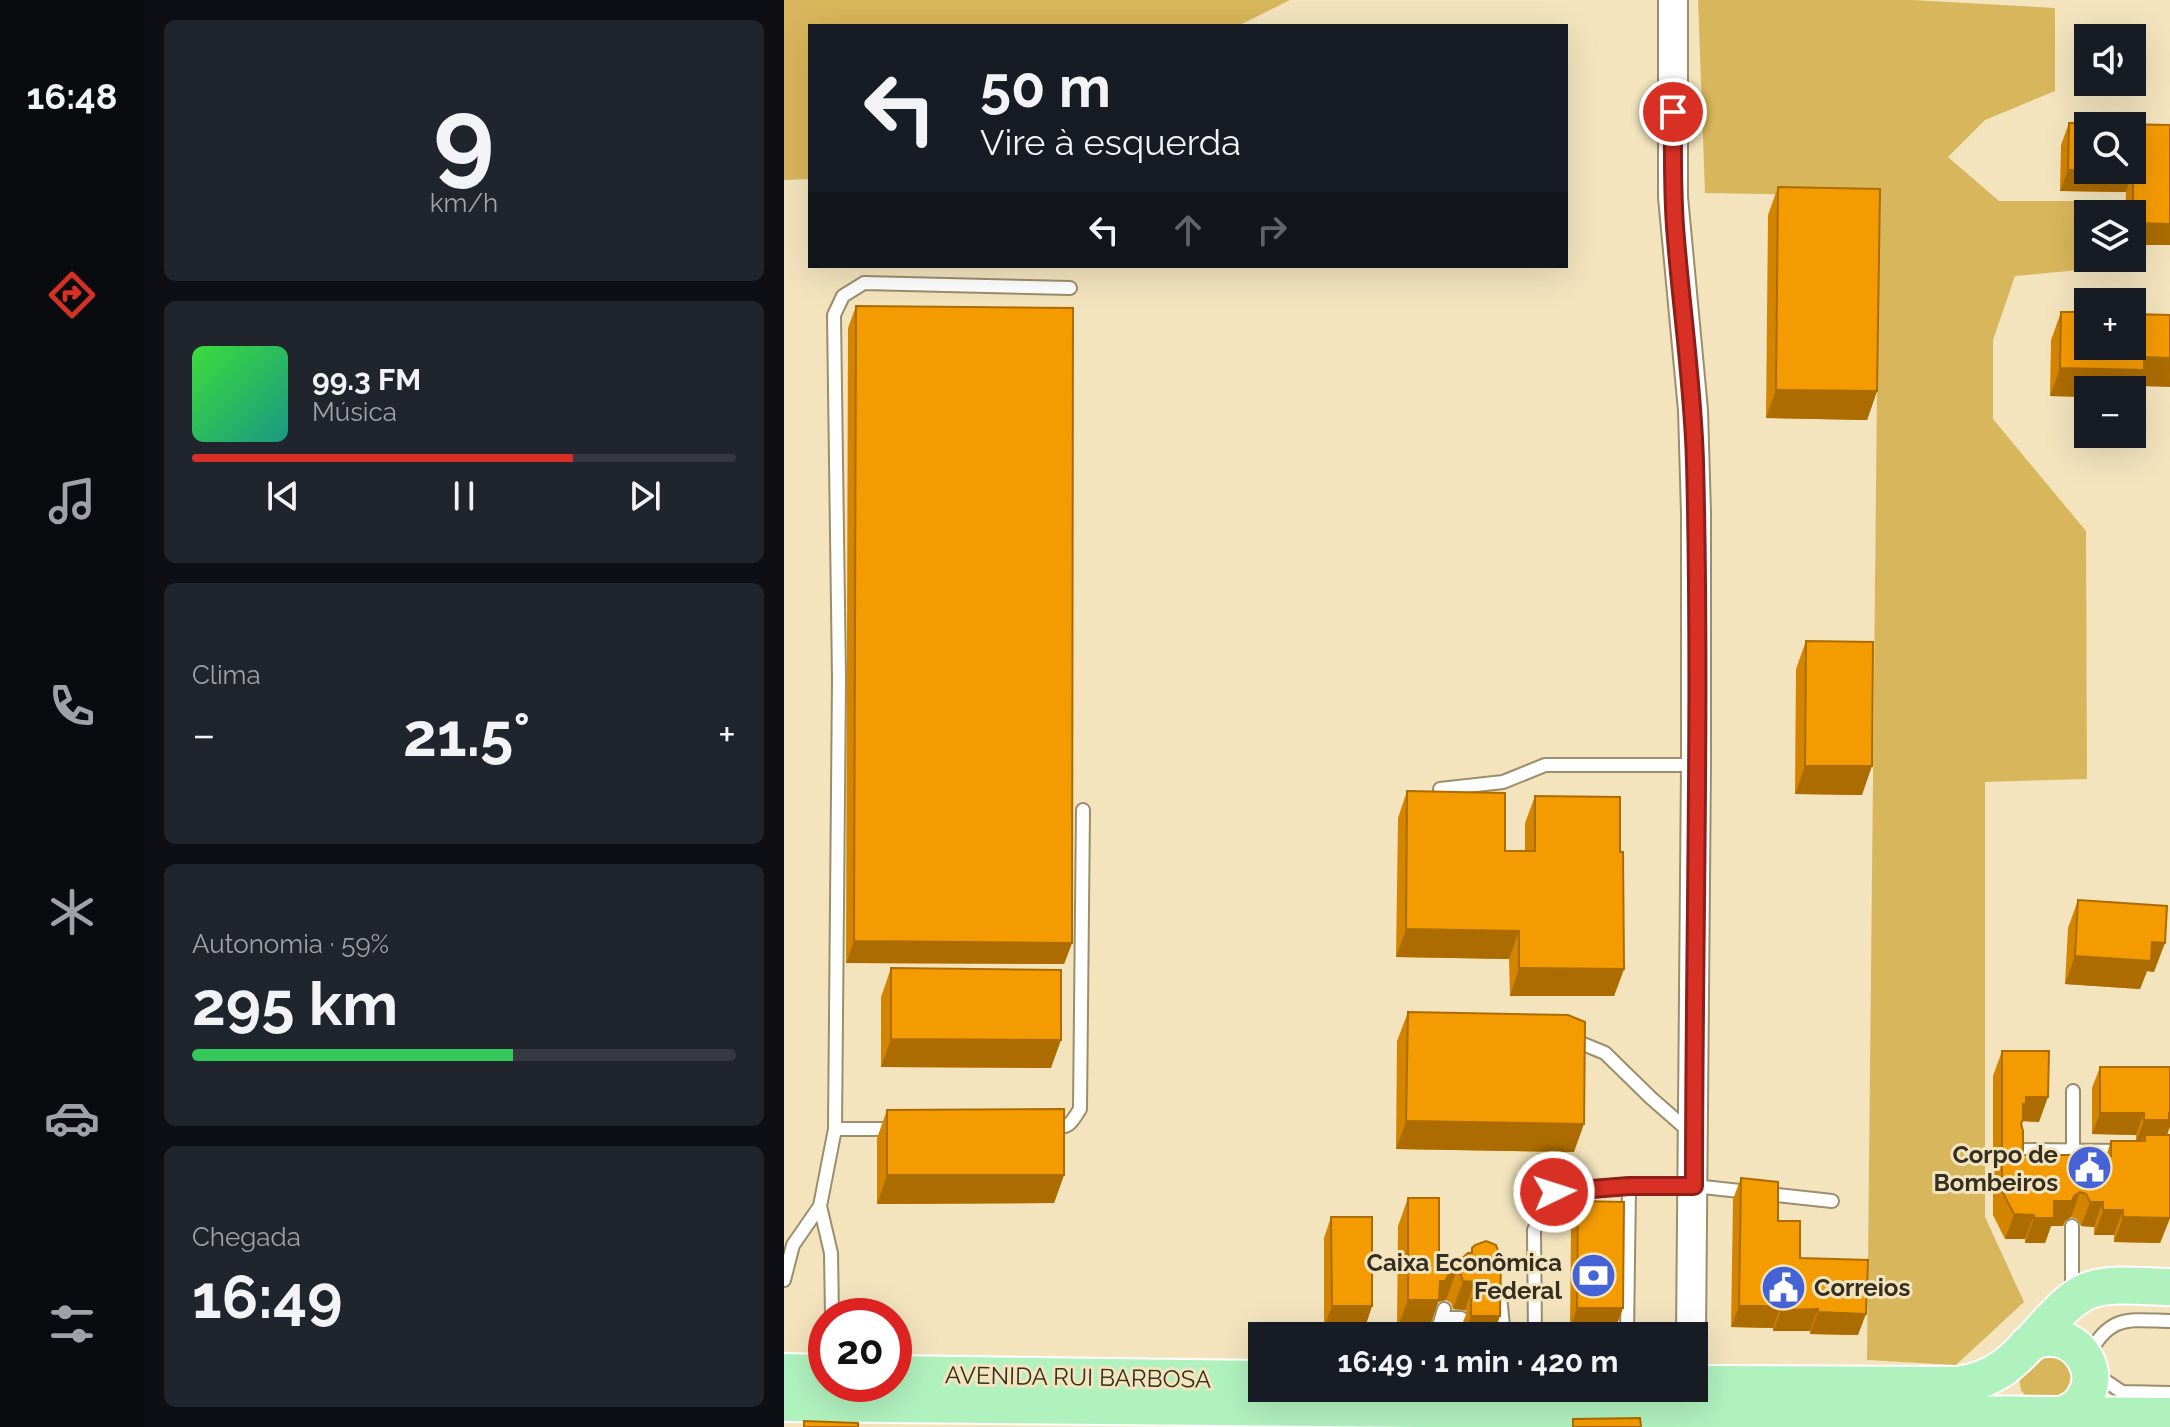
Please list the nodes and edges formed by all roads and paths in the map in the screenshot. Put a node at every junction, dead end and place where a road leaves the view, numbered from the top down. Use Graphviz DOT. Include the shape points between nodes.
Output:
graph roads {
  1 [pos="1673,0"];
  2 [pos="1070,288"];
  3 [pos="1696,765"];
  4 [pos="1440,789"];
  5 [pos="1083,810"];
  6 [pos="1558,1034"];
  7 [pos="2073,1091"];
  8 [pos="1033,1128"];
  9 [pos="835,1129"];
  10 [pos="911,1129"];
  11 [pos="1694,1135"];
  12 [pos="2021,1150"];
  13 [pos="2073,1150"];
  14 [pos="2142,1151"];
  15 [pos="2073,1165"];
  16 [pos="1629,1186"];
  17 [pos="1694,1186"];
  18 [pos="1832,1201"];
  19 [pos="820,1206"];
  20 [pos="2072,1226"];
  21 [pos="1499,1277"];
  22 [pos="784,1280"];
  23 [pos="2170,1287"];
  24 [pos="832,1298"];
  25 [pos="2072,1300"];
  26 [pos="1461,1318"];
  27 [pos="2170,1321"];
  28 [pos="1440,1322"];
  29 [pos="1498,1322"];
  30 [pos="1535,1322"];
  31 [pos="1627,1322"];
  32 [pos="1691,1322"];
  33 [pos="2021,1351"];
  34 [pos="2088,1364"];
  35 [pos="784,1372"];
  36 [pos="808,1373"];
  37 [pos="912,1375"];
  38 [pos="2170,1393"];
  39 [pos="1238,1398"];
  40 [pos="784,1403"];
  41 [pos="1691,1403"];
  42 [pos="2052,1416"];
  43 [pos="2170,1416"];
  1 -- 3 [label="street" via="1673,197 1695,459"];
  2 -- 9 [label="lane" via="864,283 843,296 834,315 839,679"];
  3 -- 4 [label="lane" via="1545,765 1503,782"];
  3 -- 11 [label="street"];
  5 -- 8 [label="lane" via="1080,1109 1063,1128"];
  6 -- 11 [label="lane" via="1605,1053"];
  7 -- 13 [label="lane"];
  9 -- 10 [label="lane"];
  9 -- 19 [label="lane"];
  11 -- 17 [label="street"];
  12 -- 13 [label="lane"];
  13 -- 14 [label="lane"];
  13 -- 15 [label="lane"];
  16 -- 17 [label="lane"];
  16 -- 30 [label="lane" via="1554,1192 1534,1230"];
  16 -- 31 [label="lane"];
  17 -- 18 [label="lane"];
  17 -- 32 [label="street"];
  19 -- 22 [label="lane" via="793,1245"];
  19 -- 24 [label="lane" via="831,1253"];
  20 -- 25 [label="lane"];
  21 -- 29 [label="lane"];
  23 -- 25 [label="main road, AVENIDA RUI BARBOSA" via="2102,1287"];
  25 -- 33 [label="main road, AVENIDA RUI BARBOSA"];
  26 -- 28 [label="lane" via="1443,1314"];
  27 -- 34 [label="lane" via="2122,1320 2095,1343"];
  33 -- 34 [label="main road" via="2044,1337 2061,1338 2076,1346"];
  33 -- 41 [label="main road, AVENIDA RUI BARBOSA" via="1978,1382"];
  33 -- 42 [label="main road" via="2011,1377 2015,1394 2026,1408"];
  34 -- 38 [label="lane" via="2122,1392"];
  34 -- 42 [label="main road" via="2085,1397 2076,1408"];
  35 -- 36 [label="main road"];
  37 -- 39 [label="main road, AVENIDA RUI BARBOSA"];
  39 -- 40 [label="main road, AVENIDA RUI BARBOSA" via="1080,1411"];
  39 -- 41 [label="main road, AVENIDA RUI BARBOSA"];
  41 -- 42 [label="main road, AVENIDA RUI BARBOSA"];
  42 -- 43 [label="main road, AVENIDA RUI BARBOSA"];
}
